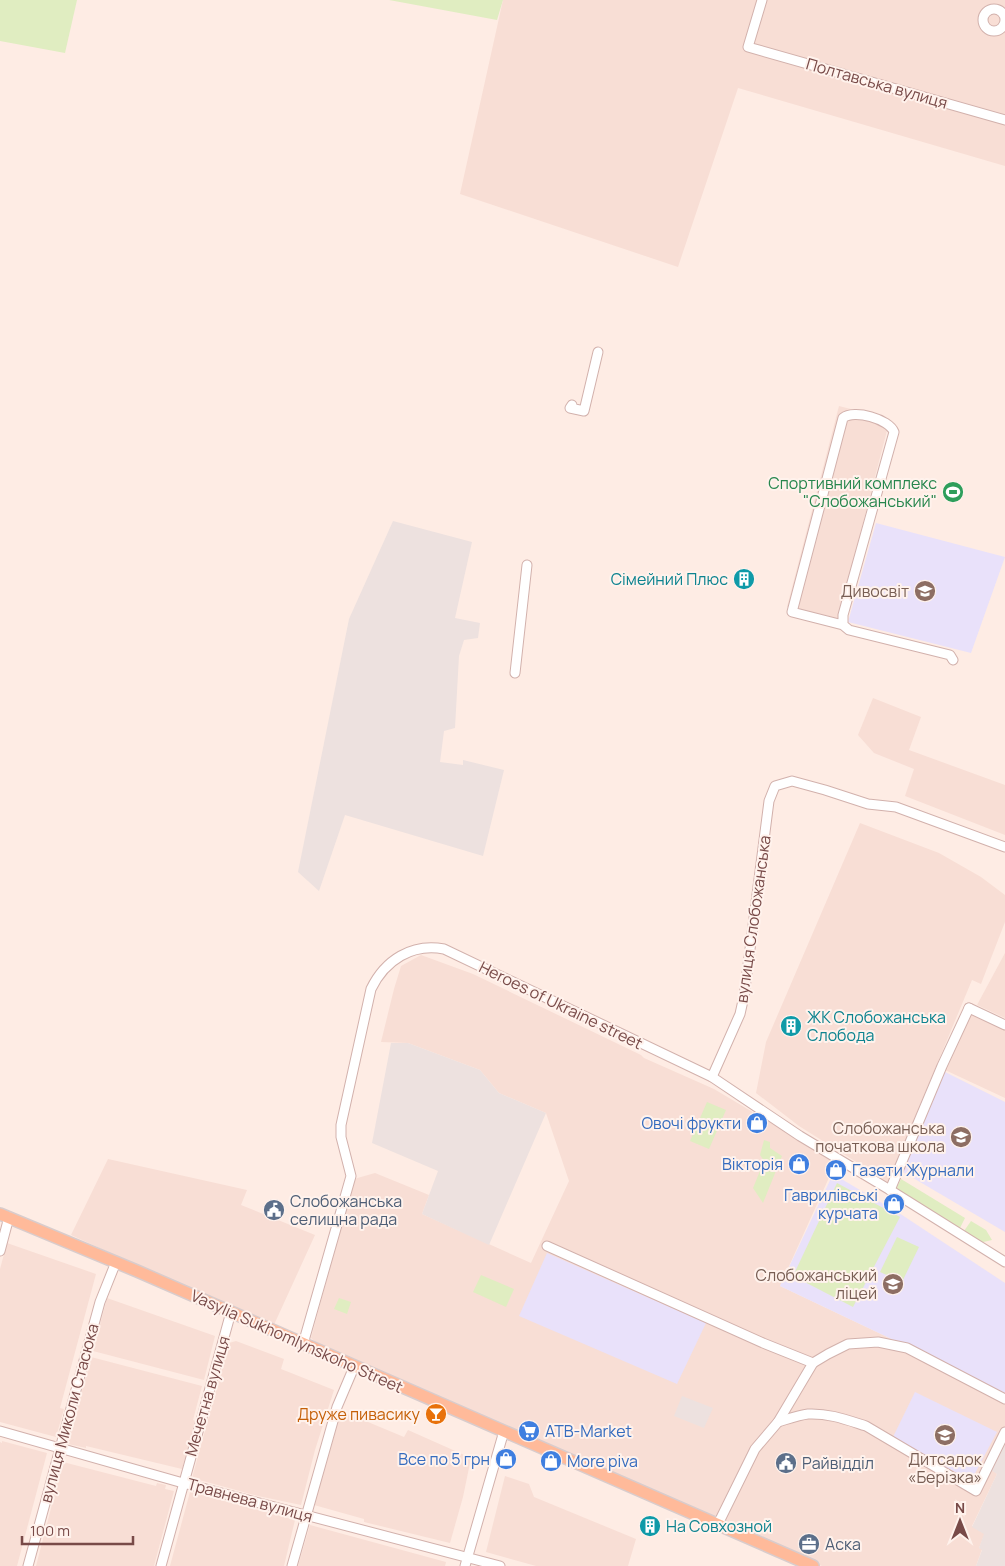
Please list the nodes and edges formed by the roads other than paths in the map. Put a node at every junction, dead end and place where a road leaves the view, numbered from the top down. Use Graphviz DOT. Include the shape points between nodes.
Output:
graph roads {
  1 [pos="762,0"];
  2 [pos="999,0"];
  3 [pos="996,10"];
  4 [pos="1005,120"];
  5 [pos="598,352"];
  6 [pos="572,405"];
  7 [pos="527,565"];
  8 [pos="844,625"];
  9 [pos="953,660"];
  10 [pos="515,673"];
  11 [pos="1005,847"];
  12 [pos="1005,1025"];
  13 [pos="712,1077"];
  14 [pos="890,1190"];
  15 [pos="5,1215"];
  16 [pos="546,1246"];
  17 [pos="0,1251"];
  18 [pos="116,1262"];
  19 [pos="1005,1262"];
  20 [pos="231,1312"];
  21 [pos="303,1344"];
  22 [pos="813,1364"];
  23 [pos="354,1367"];
  24 [pos="1005,1399"];
  25 [pos="788,1406"];
  26 [pos="796,1417"];
  27 [pos="778,1422"];
  28 [pos="0,1431"];
  29 [pos="504,1431"];
  30 [pos="1005,1432"];
  31 [pos="59,1448"];
  32 [pos="183,1482"];
  33 [pos="307,1515"];
  34 [pos="718,1524"];
  35 [pos="466,1561"];
  36 [pos="28,1566"];
  37 [pos="161,1566"];
  38 [pos="292,1566"];
  39 [pos="500,1566"];
  40 [pos="814,1566"];
  1 -- 4 [label="street, Полтавська вулиця" via="748,47"];
  2 -- 3 [label="street"];
  5 -- 6 [label="street" via="584,411 570,408"];
  7 -- 10 [label="street"];
  8 -- 8 [label="street" via="894,432 879,420 860,414 843,418 792,612"];
  8 -- 9 [label="street" via="849,630 950,656"];
  11 -- 13 [label="street, вулиця Слобожанська" via="896,807 868,804 792,781 775,786 769,801 744,996 740,1014"];
  12 -- 14 [label="street" via="969,1008"];
  13 -- 14 [label="street, Heroes of Ukraine street" via="800,1136"];
  13 -- 21 [label="street, Heroes of Ukraine street" via="444,949 430,946 399,957 382,972 371,989 341,1125 351,1176"];
  14 -- 19 [label="street, Heroes of Ukraine street"];
  15 -- 17 [label="street"];
  15 -- 18 [label="main road, Vasylia Sukhomlynskoho Street"];
  16 -- 22 [label="street"];
  18 -- 20 [label="main road, Vasylia Sukhomlynskoho Street"];
  18 -- 31 [label="street, вулиця Миколи Стасюка" via="100,1302"];
  20 -- 21 [label="main road, Vasylia Sukhomlynskoho Street"];
  20 -- 32 [label="street, Мечетна вулиця"];
  21 -- 23 [label="main road, Vasylia Sukhomlynskoho Street"];
  22 -- 24 [label="street" via="848,1344 878,1342 907,1348"];
  22 -- 25 [label="street"];
  23 -- 29 [label="main road, Vasylia Sukhomlynskoho Street"];
  23 -- 33 [label="street" via="337,1407"];
  25 -- 26 [label="street"];
  25 -- 27 [label="street"];
  26 -- 27 [label="street"];
  26 -- 30 [label="street" via="834,1415 866,1426 976,1491"];
  27 -- 34 [label="street" via="755,1449"];
  28 -- 31 [label="street, Травнева вулиця"];
  29 -- 34 [label="main road, Vasylia Sukhomlynskoho Street"];
  29 -- 35 [label="street"];
  31 -- 32 [label="street, Травнева вулиця"];
  31 -- 36 [label="street, вулиця Миколи Стасюка"];
  32 -- 33 [label="street, Травнева вулиця"];
  32 -- 37 [label="street, Мечетна вулиця"];
  33 -- 35 [label="street, Травнева вулиця"];
  33 -- 38 [label="street"];
  34 -- 40 [label="main road, Vasylia Sukhomlynskoho Street"];
  35 -- 39 [label="street, Травнева вулиця"];
}
